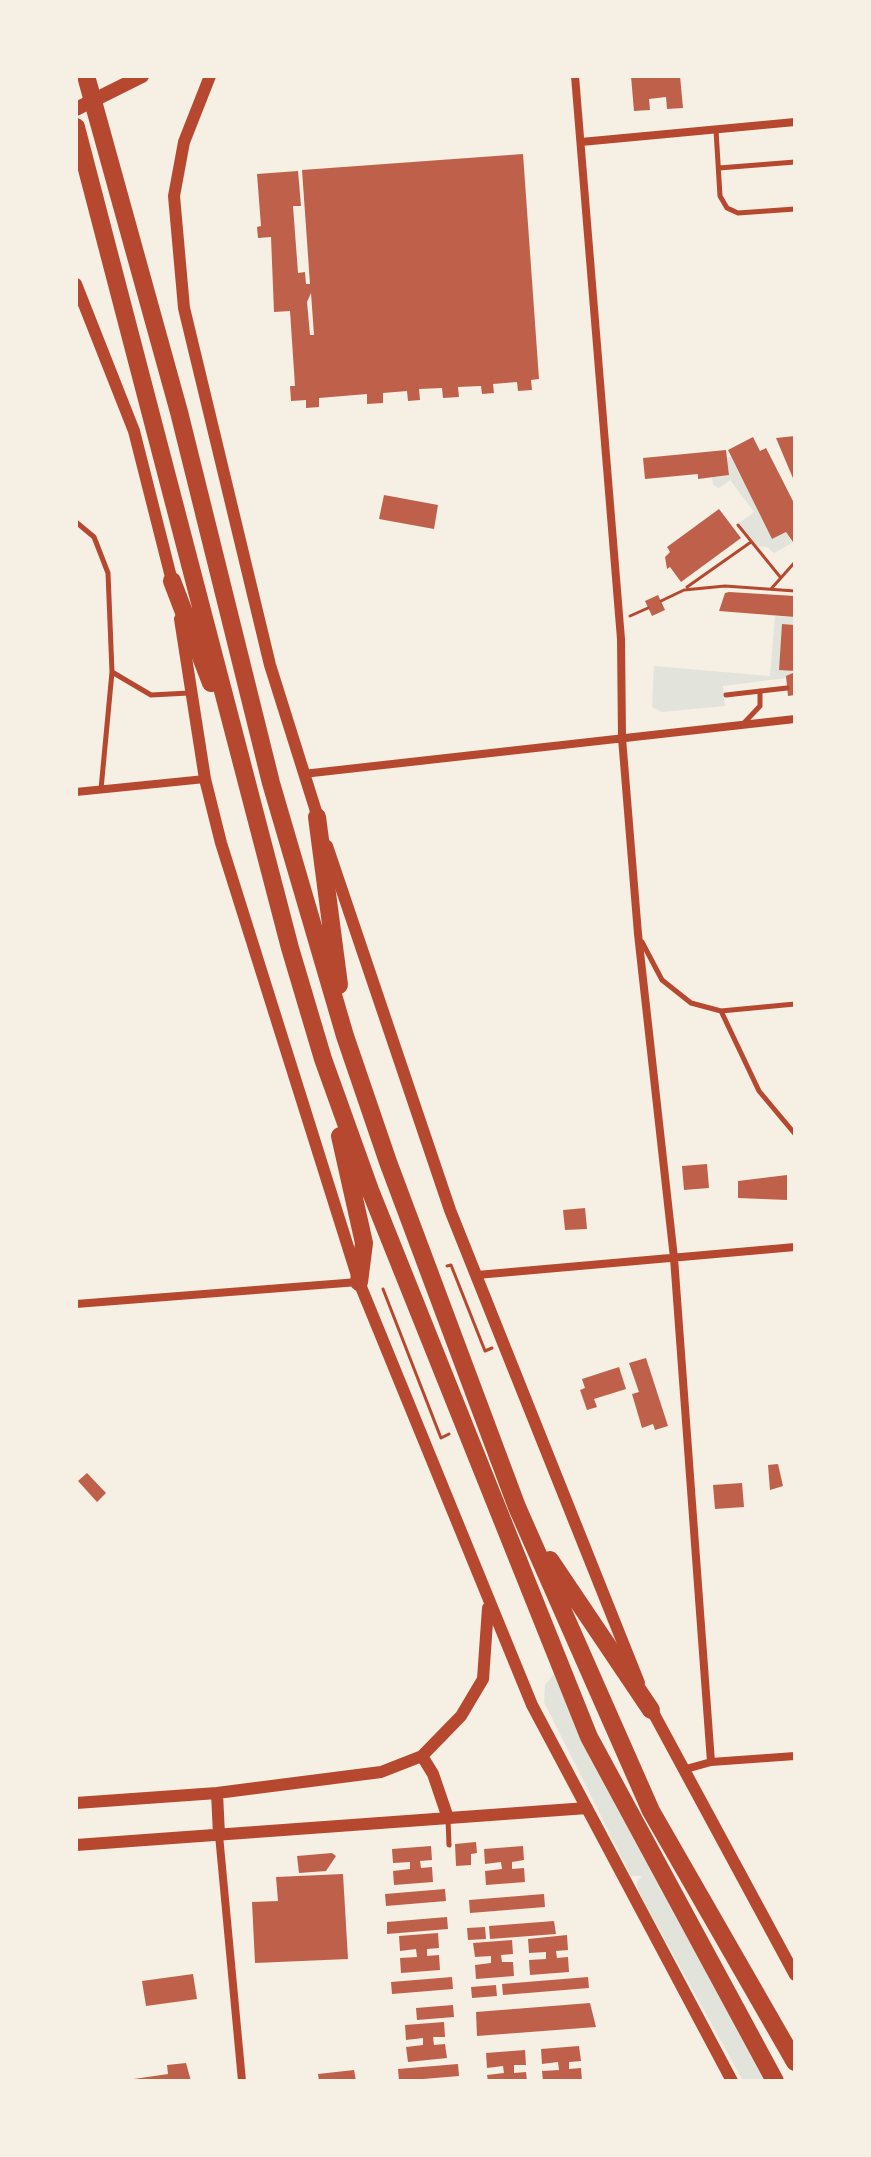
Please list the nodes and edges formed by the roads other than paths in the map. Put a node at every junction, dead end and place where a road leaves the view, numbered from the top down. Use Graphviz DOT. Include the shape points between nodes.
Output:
graph roads {
  1 [pos="86,76"];
  2 [pos="142,76"];
  3 [pos="210,76"];
  4 [pos="575,76"];
  5 [pos="76,109"];
  6 [pos="795,122"];
  7 [pos="76,127"];
  8 [pos="716,129"];
  9 [pos="581,142"];
  10 [pos="795,162"];
  11 [pos="719,168"];
  12 [pos="795,209"];
  13 [pos="76,284"];
  14 [pos="76,522"];
  15 [pos="172,581"];
  16 [pos="112,672"];
  17 [pos="787,688"];
  18 [pos="760,691"];
  19 [pos="190,693"];
  20 [pos="726,695"];
  21 [pos="795,719"];
  22 [pos="742,725"];
  23 [pos="622,738"];
  24 [pos="244,773"];
  25 [pos="303,774"];
  26 [pos="205,779"];
  27 [pos="101,789"];
  28 [pos="76,792"];
  29 [pos="317,817"];
  30 [pos="638,934"];
  31 [pos="795,1004"];
  32 [pos="721,1011"];
  33 [pos="345,1036"];
  34 [pos="323,1059"];
  35 [pos="795,1134"];
  36 [pos="795,1247"];
  37 [pos="674,1258"];
  38 [pos="477,1275"];
  39 [pos="359,1282"];
  40 [pos="76,1304"];
  41 [pos="517,1507"];
  42 [pos="488,1604"];
  43 [pos="651,1710"];
  44 [pos="422,1756"];
  45 [pos="795,1756"];
  46 [pos="711,1762"];
  47 [pos="686,1769"];
  48 [pos="217,1793"];
  49 [pos="76,1803"];
  50 [pos="587,1808"];
  51 [pos="448,1818"];
  52 [pos="219,1835"];
  53 [pos="76,1845"];
  54 [pos="449,1845"];
  55 [pos="795,1975"];
  56 [pos="795,2062"];
  57 [pos="242,2081"];
  58 [pos="732,2081"];
  59 [pos="775,2081"];
  1 -- 33 [label="highway" via="179,412 271,783"];
  2 -- 5 [label="main road"];
  3 -- 25 [label="street" via="179,161 174,196 184,308 270,665"];
  4 -- 9 [label="street"];
  6 -- 8 [label="street"];
  7 -- 24 [label="highway"];
  8 -- 9 [label="street"];
  8 -- 11 [label="lane"];
  9 -- 23 [label="street" via="619,620"];
  10 -- 11 [label="lane"];
  11 -- 12 [label="lane" via="720,196 727,208 738,213"];
  13 -- 15 [label="street" via="134,431"];
  14 -- 16 [label="lane" via="94,537 108,573"];
  15 -- 19 [label="street"];
  15 -- 24 [label="highway"];
  16 -- 19 [label="lane" via="151,695"];
  16 -- 27 [label="lane"];
  17 -- 18 [label="lane"];
  18 -- 20 [label="lane"];
  18 -- 22 [label="lane" via="758,711"];
  19 -- 26 [label="street"];
  21 -- 22 [label="street"];
  22 -- 23 [label="street"];
  23 -- 25 [label="street"];
  23 -- 30 [label="street"];
  24 -- 34 [label="highway"];
  25 -- 29 [label="street"];
  26 -- 27 [label="street"];
  26 -- 39 [label="street"];
  27 -- 28 [label="street"];
  29 -- 33 [label="highway"];
  29 -- 38 [label="street" via="450,1210"];
  30 -- 32 [label="lane" via="662,980 675,993"];
  30 -- 37 [label="street"];
  31 -- 32 [label="lane"];
  32 -- 35 [label="lane" via="759,1091"];
  33 -- 41 [label="highway"];
  34 -- 39 [label="highway" via="364,1243"];
  34 -- 59 [label="highway" via="370,1190 589,1737"];
  36 -- 37 [label="street"];
  37 -- 38 [label="street"];
  37 -- 46 [label="street"];
  38 -- 43 [label="street"];
  39 -- 40 [label="street"];
  39 -- 42 [label="street"];
  41 -- 43 [label="highway"];
  41 -- 56 [label="highway" via="651,1811"];
  42 -- 44 [label="street" via="483,1679 461,1716"];
  42 -- 50 [label="street" via="532,1705"];
  43 -- 47 [label="street"];
  44 -- 48 [label="street" via="381,1772"];
  44 -- 51 [label="street"];
  45 -- 46 [label="street"];
  46 -- 47 [label="street"];
  47 -- 55 [label="street"];
  48 -- 49 [label="street"];
  48 -- 52 [label="street"];
  50 -- 51 [label="street"];
  50 -- 58 [label="street"];
  51 -- 52 [label="street"];
  51 -- 54 [label="lane"];
  52 -- 53 [label="street"];
  52 -- 57 [label="street"];
}
